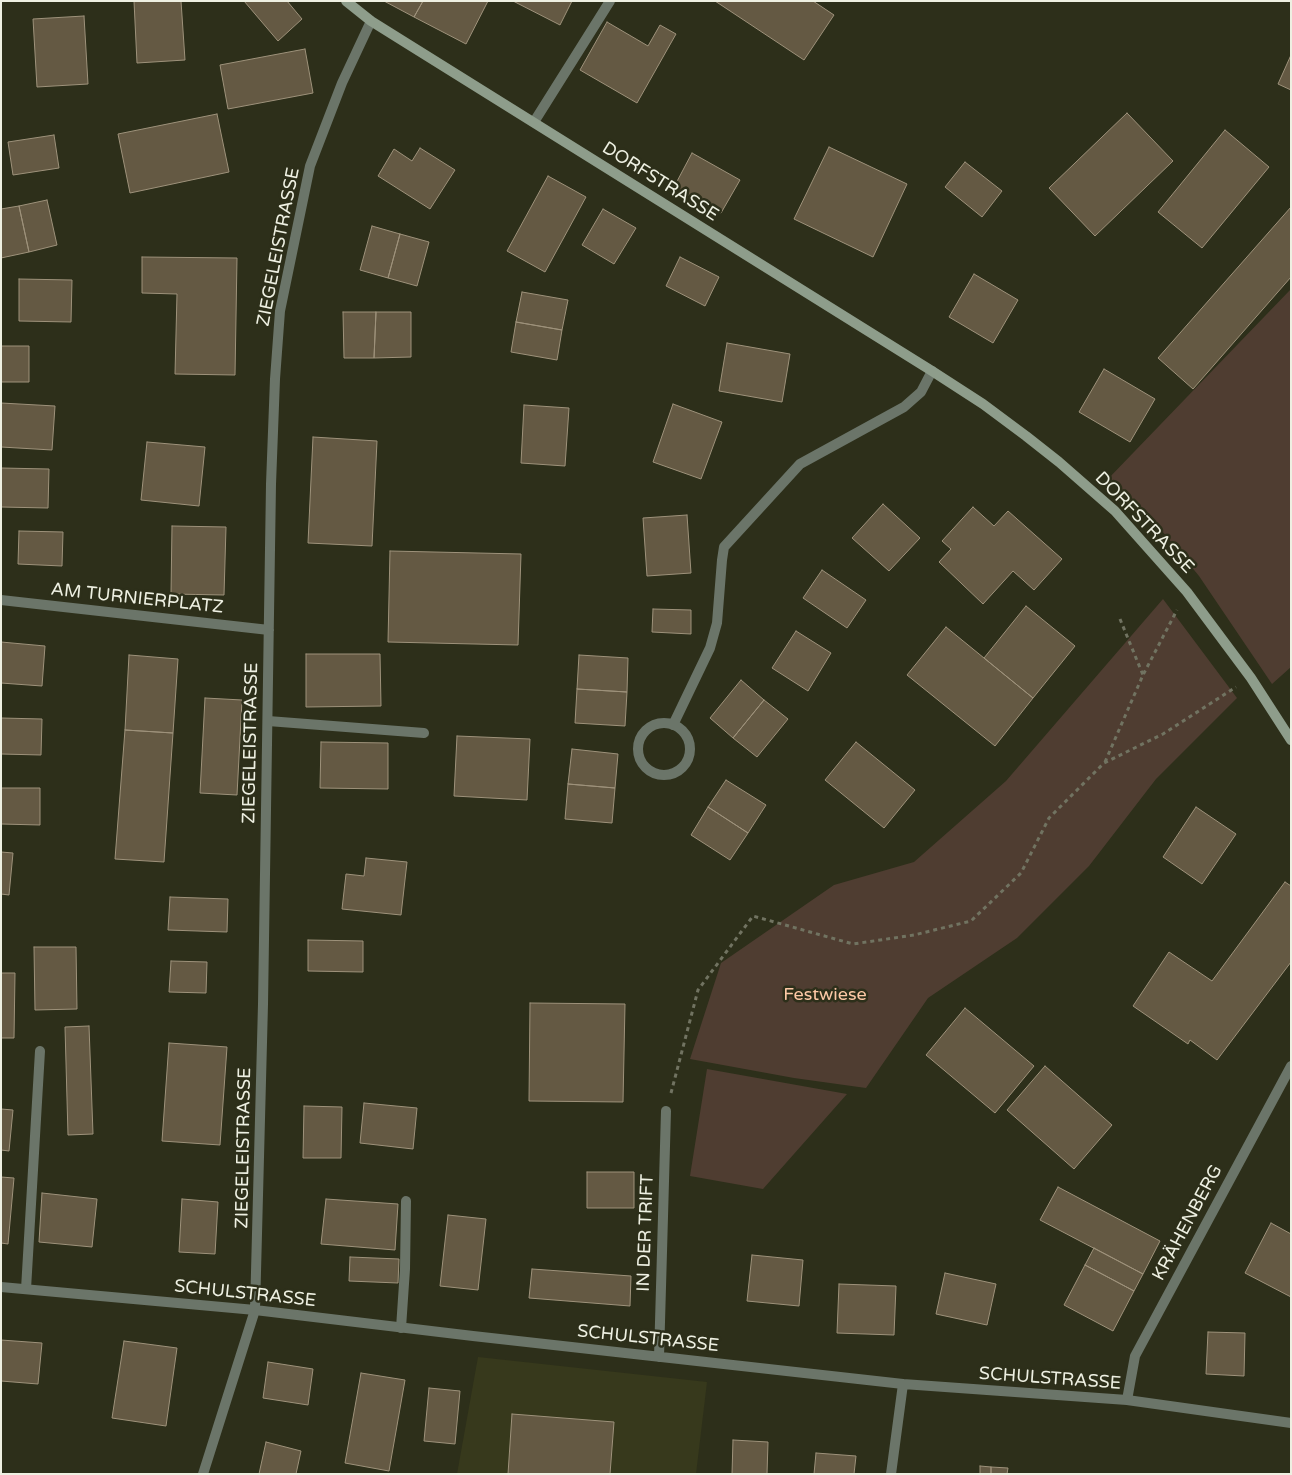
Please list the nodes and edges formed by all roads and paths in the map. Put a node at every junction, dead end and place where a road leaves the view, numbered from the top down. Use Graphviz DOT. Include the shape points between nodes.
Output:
graph roads {
  1 [pos="346,1"];
  2 [pos="610,1"];
  3 [pos="371,21"];
  4 [pos="534,122"];
  5 [pos="932,371"];
  6 [pos="1187,592"];
  7 [pos="1,600"];
  8 [pos="1120,619"];
  9 [pos="269,630"];
  10 [pos="1143,676"];
  11 [pos="1251,678"];
  12 [pos="268,721"];
  13 [pos="673,725"];
  14 [pos="424,733"];
  15 [pos="1291,740"];
  16 [pos="1104,763"];
  17 [pos="40,1052"];
  18 [pos="1291,1066"];
  19 [pos="666,1111"];
  20 [pos="406,1201"];
  21 [pos="1,1286"];
  22 [pos="26,1289"];
  23 [pos="256,1310"];
  24 [pos="401,1328"];
  25 [pos="659,1357"];
  26 [pos="903,1384"];
  27 [pos="1127,1400"];
  28 [pos="1291,1423"];
  29 [pos="203,1474"];
  30 [pos="891,1474"];
  1 -- 3 [label="street, DORFSTRASSE"];
  2 -- 4 [label="street"];
  3 -- 4 [label="street, DORFSTRASSE"];
  3 -- 9 [label="street, ZIEGELEISTRASSE" via="342,83 310,166 280,311 271,484"];
  4 -- 5 [label="street, DORFSTRASSE"];
  5 -- 6 [label="street, DORFSTRASSE" via="1012,425 1081,481 1115,511"];
  5 -- 13 [label="street" via="921,392 904,407 800,464 724,547 717,624 710,648"];
  6 -- 10 [label="path"];
  6 -- 11 [label="street, DORFSTRASSE"];
  7 -- 9 [label="street, AM TURNIERPLATZ"];
  8 -- 10 [label="path"];
  9 -- 12 [label="street, ZIEGELEISTRASSE"];
  10 -- 16 [label="path"];
  11 -- 15 [label="street, DORFSTRASSE"];
  11 -- 16 [label="path" via="1163,734"];
  12 -- 14 [label="street"];
  12 -- 23 [label="street, ZIEGELEISTRASSE"];
  13 -- 13 [label="street" via="687,738 689,757 681,769 672,773 653,772 640,758 641,739 654,725"];
  16 -- 19 [label="path" via="1049,818 1021,873 971,921 853,944 753,916 698,990"];
  17 -- 22 [label="street"];
  18 -- 27 [label="street, KRÄHENBERG" via="1136,1356"];
  19 -- 25 [label="street, IN DER TRIFT"];
  20 -- 24 [label="street"];
  21 -- 22 [label="street, SCHULSTRASSE"];
  22 -- 23 [label="street, SCHULSTRASSE"];
  23 -- 24 [label="street, SCHULSTRASSE"];
  23 -- 29 [label="street, ZIEGELEISTRASSE"];
  24 -- 25 [label="street, SCHULSTRASSE"];
  25 -- 26 [label="street, SCHULSTRASSE"];
  26 -- 27 [label="street, SCHULSTRASSE"];
  26 -- 30 [label="street"];
  27 -- 28 [label="street, SCHULSTRASSE"];
}
